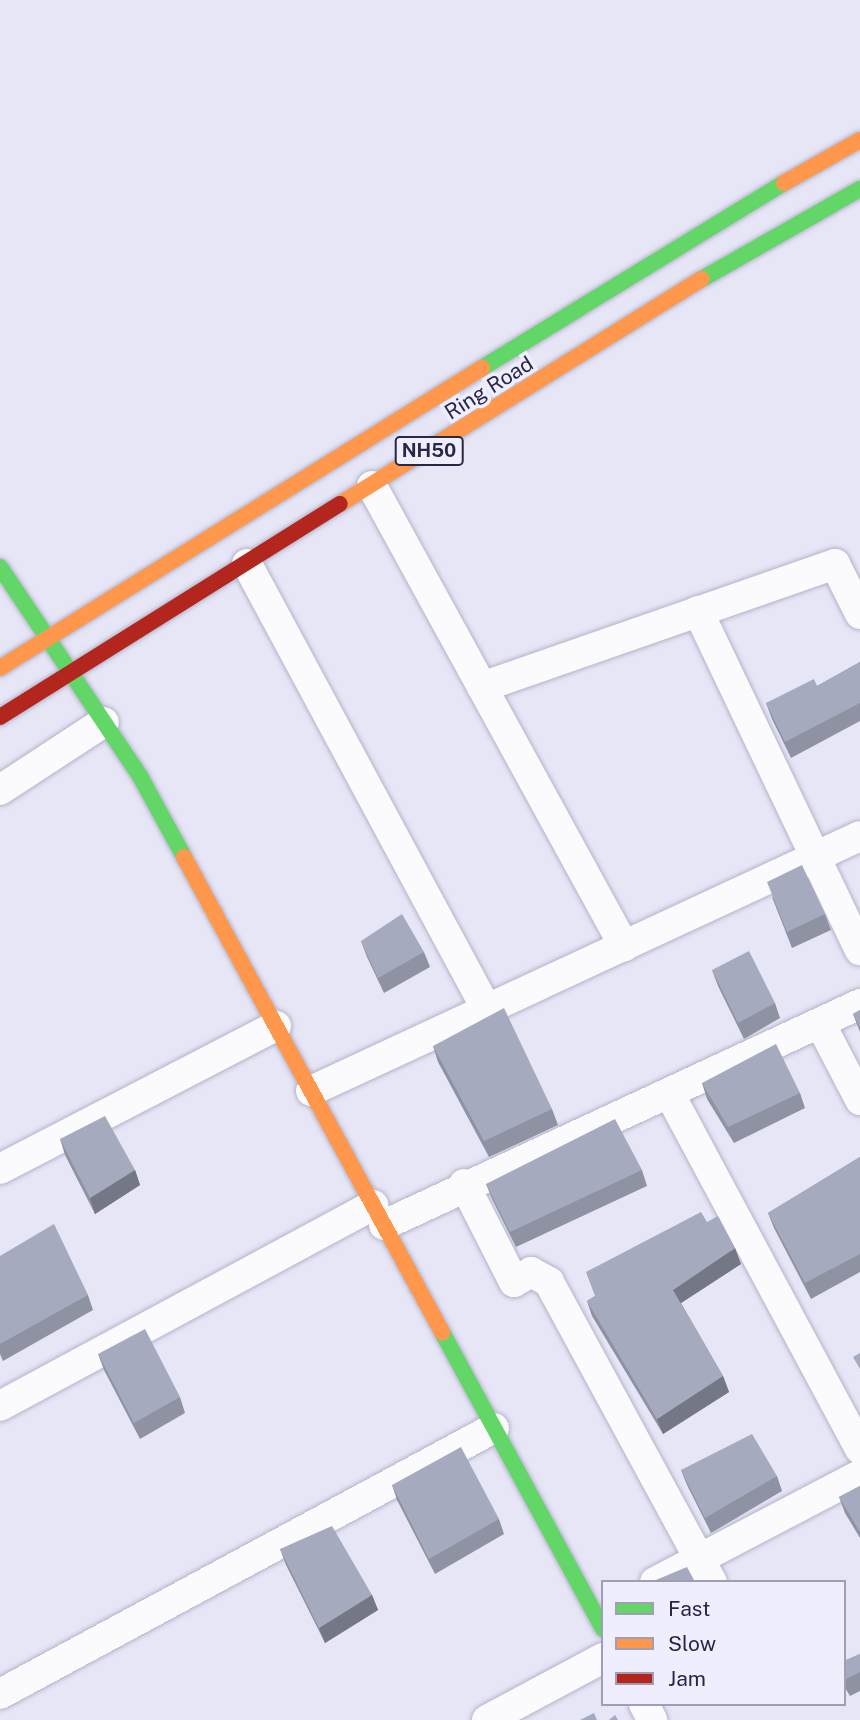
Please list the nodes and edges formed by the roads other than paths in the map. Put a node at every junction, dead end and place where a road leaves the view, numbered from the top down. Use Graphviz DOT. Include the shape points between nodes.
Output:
graph roads {
  1 [pos="860,140"];
  2 [pos="860,189"];
  3 [pos="372,486"];
  4 [pos="247,564"];
  5 [pos="0,567"];
  6 [pos="698,611"];
  7 [pos="860,614"];
  8 [pos="47,638"];
  9 [pos="0,668"];
  10 [pos="71,673"];
  11 [pos="482,687"];
  12 [pos="0,717"];
  13 [pos="104,722"];
  14 [pos="0,790"];
  15 [pos="860,836"];
  16 [pos="813,858"];
  17 [pos="624,946"];
  18 [pos="860,950"];
  19 [pos="860,1004"];
  20 [pos="487,1010"];
  21 [pos="820,1023"];
  22 [pos="276,1026"];
  23 [pos="311,1091"];
  24 [pos="669,1093"];
  25 [pos="860,1100"];
  26 [pos="0,1169"];
  27 [pos="464,1184"];
  28 [pos="379,1215"];
  29 [pos="0,1406"];
  30 [pos="494,1428"];
  31 [pos="860,1448"];
  32 [pos="860,1475"];
  33 [pos="705,1570"];
  34 [pos="663,1580"];
  35 [pos="600,1617"];
  36 [pos="601,1659"];
  37 [pos="0,1694"];
  38 [pos="487,1720"];
  1 -- 8 [label="main road, Ring Road / NH50" via="738,208"];
  2 -- 3 [label="main road, Ring Road / NH50" via="693,284"];
  3 -- 4 [label="main road, Ring Road / NH50"];
  3 -- 11 [label="street"];
  4 -- 10 [label="main road, Ring Road / NH50"];
  4 -- 20 [label="street"];
  5 -- 8 [label="main road"];
  6 -- 7 [label="street" via="835,564"];
  6 -- 11 [label="street"];
  6 -- 16 [label="street"];
  8 -- 9 [label="main road, Ring Road / NH50"];
  8 -- 10 [label="main road"];
  10 -- 12 [label="main road, Ring Road / NH50"];
  10 -- 13 [label="main road"];
  11 -- 17 [label="street"];
  13 -- 14 [label="street"];
  13 -- 22 [label="main road" via="141,778"];
  15 -- 16 [label="street"];
  16 -- 17 [label="street"];
  16 -- 18 [label="street"];
  17 -- 20 [label="street"];
  19 -- 21 [label="street"];
  20 -- 23 [label="street"];
  21 -- 24 [label="street"];
  21 -- 25 [label="street"];
  22 -- 23 [label="main road"];
  22 -- 26 [label="street"];
  23 -- 28 [label="main road"];
  24 -- 27 [label="street"];
  24 -- 31 [label="street"];
  27 -- 28 [label="street"];
  27 -- 33 [label="street" via="513,1282 531,1272 549,1282"];
  28 -- 29 [label="street"];
  28 -- 30 [label="main road"];
  30 -- 35 [label="main road"];
  30 -- 37 [label="street"];
  32 -- 33 [label="street"];
  33 -- 34 [label="street"];
  36 -- 38 [label="street"];
}
